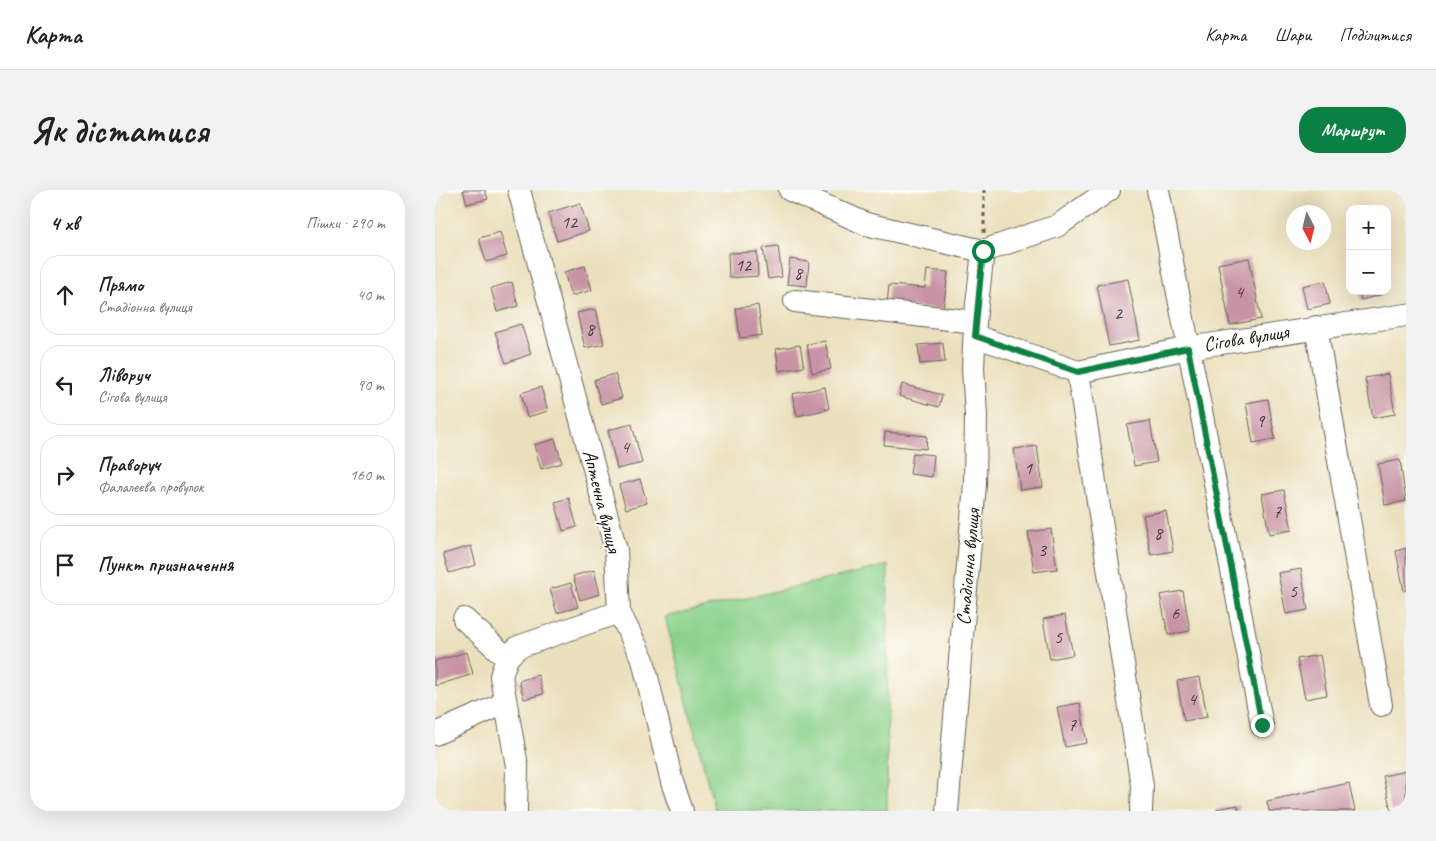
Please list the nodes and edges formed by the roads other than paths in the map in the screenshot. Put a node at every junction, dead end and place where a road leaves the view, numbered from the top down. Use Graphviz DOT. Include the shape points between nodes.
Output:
graph roads {
  1 [pos="519,190"];
  2 [pos="790,190"];
  3 [pos="1109,190"];
  4 [pos="1158,190"];
  5 [pos="983,251"];
  6 [pos="795,302"];
  7 [pos="1406,315"];
  8 [pos="1316,327"];
  9 [pos="975,329"];
  10 [pos="1188,348"];
  11 [pos="1078,372"];
  12 [pos="619,612"];
  13 [pos="464,619"];
  14 [pos="507,658"];
  15 [pos="505,703"];
  16 [pos="1381,705"];
  17 [pos="1262,725"];
  18 [pos="435,734"];
  19 [pos="517,811"];
  20 [pos="682,811"];
  21 [pos="947,811"];
  22 [pos="1141,811"];
  1 -- 12 [label="street, Аптечна вулиця" via="616,550"];
  2 -- 5 [label="street" via="866,224"];
  3 -- 5 [label="street" via="1057,226"];
  4 -- 10 [label="street"];
  5 -- 9 [label="street, Стадіонна вулиця"];
  6 -- 9 [label="street"];
  7 -- 8 [label="street, Сігова вулиця"];
  8 -- 10 [label="street, Сігова вулиця"];
  8 -- 16 [label="street"];
  9 -- 11 [label="street"];
  9 -- 21 [label="street, Стадіонна вулиця" via="975,484"];
  10 -- 11 [label="street, Сігова вулиця"];
  10 -- 17 [label="street"];
  11 -- 22 [label="street" via="1142,786"];
  12 -- 14 [label="street" via="518,647"];
  12 -- 20 [label="street, Аптечна вулиця" via="643,660"];
  13 -- 14 [label="street"];
  14 -- 15 [label="street" via="501,676"];
  15 -- 18 [label="street"];
  15 -- 19 [label="street" via="517,766"];
}
